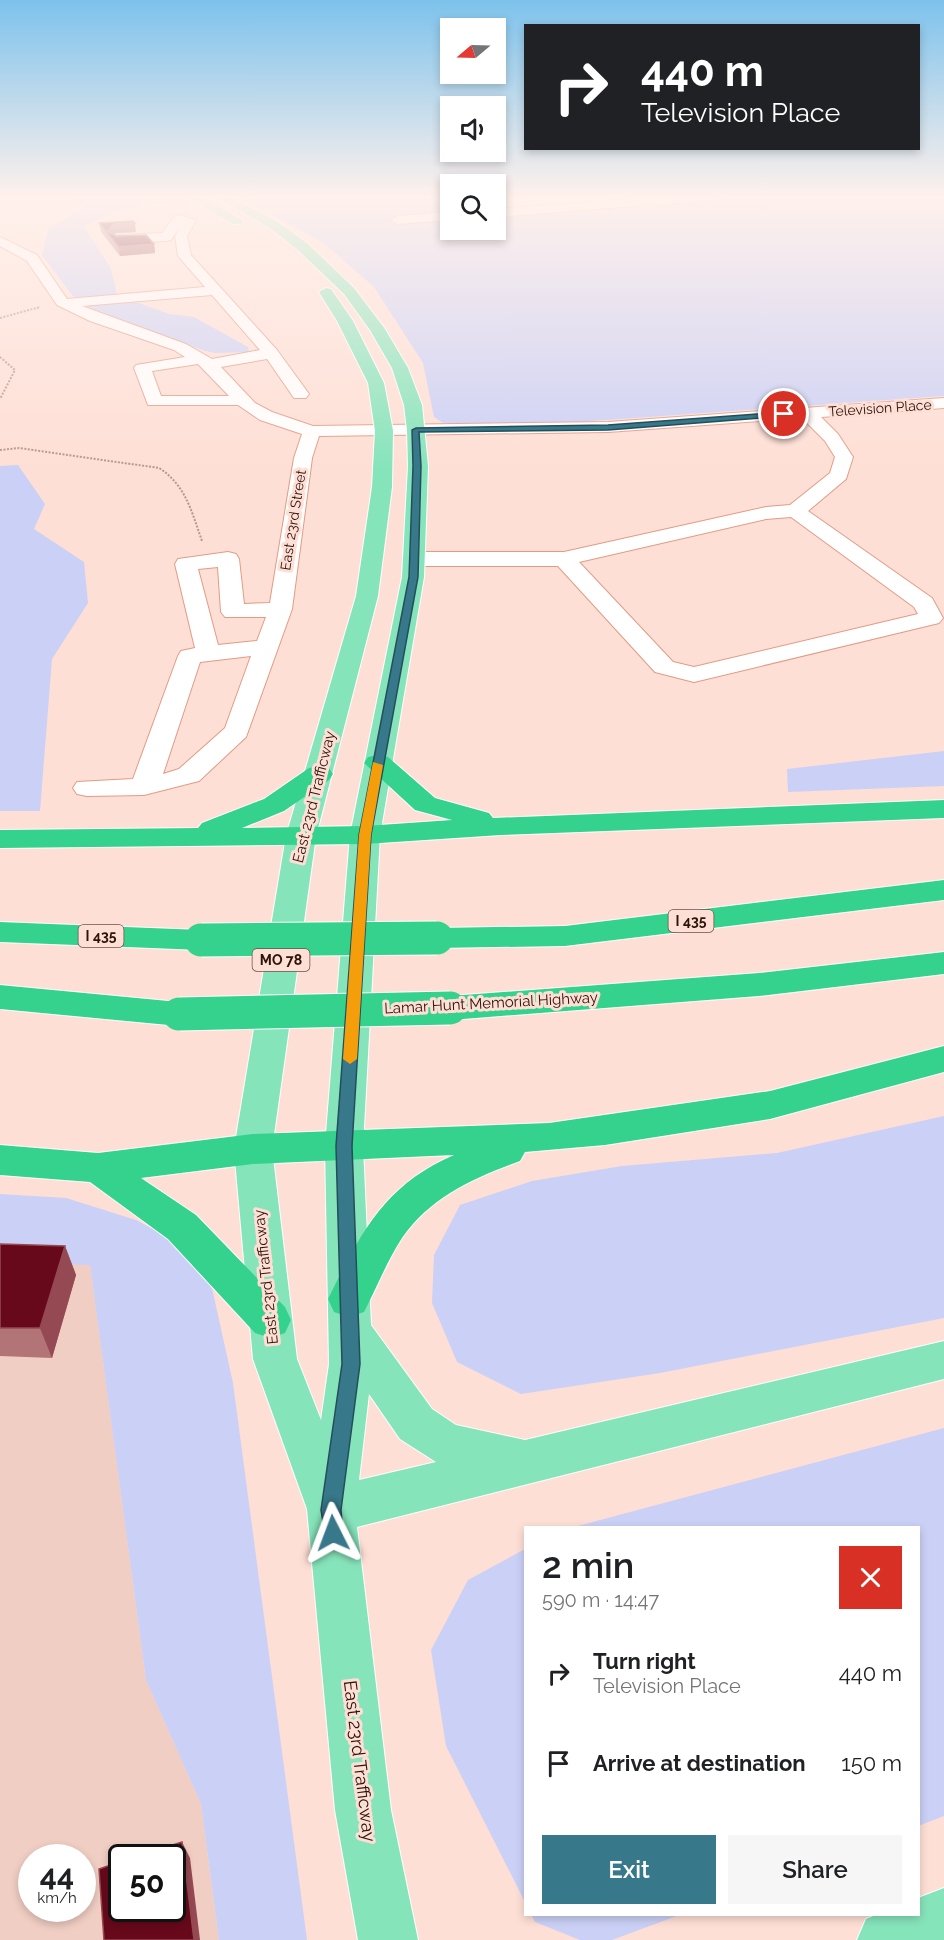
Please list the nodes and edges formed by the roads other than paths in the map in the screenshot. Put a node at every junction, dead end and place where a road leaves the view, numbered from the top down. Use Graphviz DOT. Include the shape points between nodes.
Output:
graph roads {
  1 [pos="53,287"];
  2 [pos="213,287"];
  3 [pos="323,287"];
  4 [pos="345,287"];
  5 [pos="216,290"];
  6 [pos="65,303"];
  7 [pos="271,353"];
  8 [pos="206,362"];
  9 [pos="300,394"];
  10 [pos="242,400"];
  11 [pos="944,403"];
  12 [pos="806,413"];
  13 [pos="416,430"];
  14 [pos="312,431"];
  15 [pos="384,431"];
  16 [pos="795,511"];
  17 [pos="414,559"];
  18 [pos="564,559"];
  19 [pos="280,609"];
  20 [pos="265,647"];
  21 [pos="208,654"];
  22 [pos="378,763"];
  23 [pos="319,774"];
  24 [pos="144,787"];
  25 [pos="87,788"];
  26 [pos="944,809"];
  27 [pos="501,826"];
  28 [pos="365,835"];
  29 [pos="301,836"];
  30 [pos="180,838"];
  31 [pos="0,839"];
  32 [pos="944,890"];
  33 [pos="0,932"];
  34 [pos="944,963"];
  35 [pos="0,997"];
  36 [pos="944,1059"];
  37 [pos="549,1137"];
  38 [pos="344,1146"];
  39 [pos="254,1149"];
  40 [pos="0,1160"];
  41 [pos="98,1168"];
  42 [pos="350,1315"];
  43 [pos="270,1320"];
  44 [pos="944,1360"];
  45 [pos="527,1462"];
  46 [pos="331,1510"];
  47 [pos="944,1918"];
  48 [pos="388,1940"];
  49 [pos="887,1940"];
  1 -- 6 [label="street"];
  2 -- 5 [label="street"];
  3 -- 15 [label="main road, East 23rd Trafficway / MO 78" via="376,383"];
  4 -- 13 [label="main road, East 23rd Trafficway / MO 78" via="400,368 413,405"];
  5 -- 6 [label="street"];
  5 -- 7 [label="street"];
  6 -- 8 [label="street" via="95,318 180,347"];
  7 -- 8 [label="street"];
  7 -- 9 [label="street"];
  8 -- 10 [label="street, Television Place"];
  8 -- 10 [label="street" via="142,368 154,401"];
  10 -- 14 [label="street, Television Place" via="266,416"];
  11 -- 12 [label="street, Television Place"];
  12 -- 13 [label="street, Television Place" via="608,427"];
  12 -- 16 [label="street" via="832,438 844,457 839,475"];
  13 -- 15 [label="street, Television Place"];
  13 -- 17 [label="main road, East 23rd Trafficway / MO 78"];
  14 -- 15 [label="street, Television Place"];
  14 -- 19 [label="street, East 23rd Street" via="303,458"];
  15 -- 23 [label="main road, East 23rd Trafficway / MO 78" via="382,487 368,596"];
  16 -- 18 [label="street" via="766,513"];
  16 -- 18 [label="street" via="924,603 931,618 694,675 664,667"];
  17 -- 18 [label="street"];
  17 -- 22 [label="main road, East 23rd Trafficway / MO 78"];
  19 -- 20 [label="street, East 23rd Street"];
  19 -- 21 [label="street" via="233,612 228,559 186,564"];
  20 -- 21 [label="street"];
  20 -- 24 [label="street, East 23rd Street" via="237,731 189,775"];
  21 -- 24 [label="street" via="190,656"];
  22 -- 27 [label="highway" via="425,804"];
  22 -- 28 [label="main road, East 23rd Trafficway / MO 78"];
  23 -- 29 [label="main road, East 23rd Trafficway / MO 78"];
  23 -- 30 [label="highway" via="274,805 233,823"];
  24 -- 25 [label="street, East 23rd Street"];
  26 -- 27 [label="highway"];
  27 -- 28 [label="highway"];
  28 -- 29 [label="highway"];
  28 -- 38 [label="main road, East 23rd Trafficway / MO 78"];
  29 -- 30 [label="highway"];
  29 -- 39 [label="main road, East 23rd Trafficway / MO 78"];
  30 -- 31 [label="highway"];
  32 -- 33 [label="highway, I 435, bridge" via="565,936 201,940"];
  34 -- 35 [label="highway, Lamar Hunt Memorial Highway, bridge" via="688,991 450,1008 179,1014"];
  36 -- 37 [label="highway" via="770,1105"];
  37 -- 38 [label="highway"];
  37 -- 42 [label="highway" via="462,1166 420,1194 394,1218"];
  38 -- 39 [label="highway"];
  38 -- 42 [label="main road, East 23rd Trafficway / MO 78"];
  39 -- 41 [label="highway"];
  39 -- 43 [label="main road, East 23rd Trafficway / MO 78"];
  40 -- 41 [label="highway"];
  41 -- 43 [label="highway" via="182,1227"];
  42 -- 45 [label="main road" via="416,1424 446,1444"];
  42 -- 46 [label="main road, East 23rd Trafficway / MO 78" via="351,1364"];
  43 -- 46 [label="main road, East 23rd Trafficway / MO 78" via="275,1359"];
  44 -- 45 [label="main road"];
  45 -- 46 [label="main road"];
  46 -- 48 [label="main road, East 23rd Trafficway / MO 78" via="363,1810"];
  47 -- 49 [label="main road"];
}
